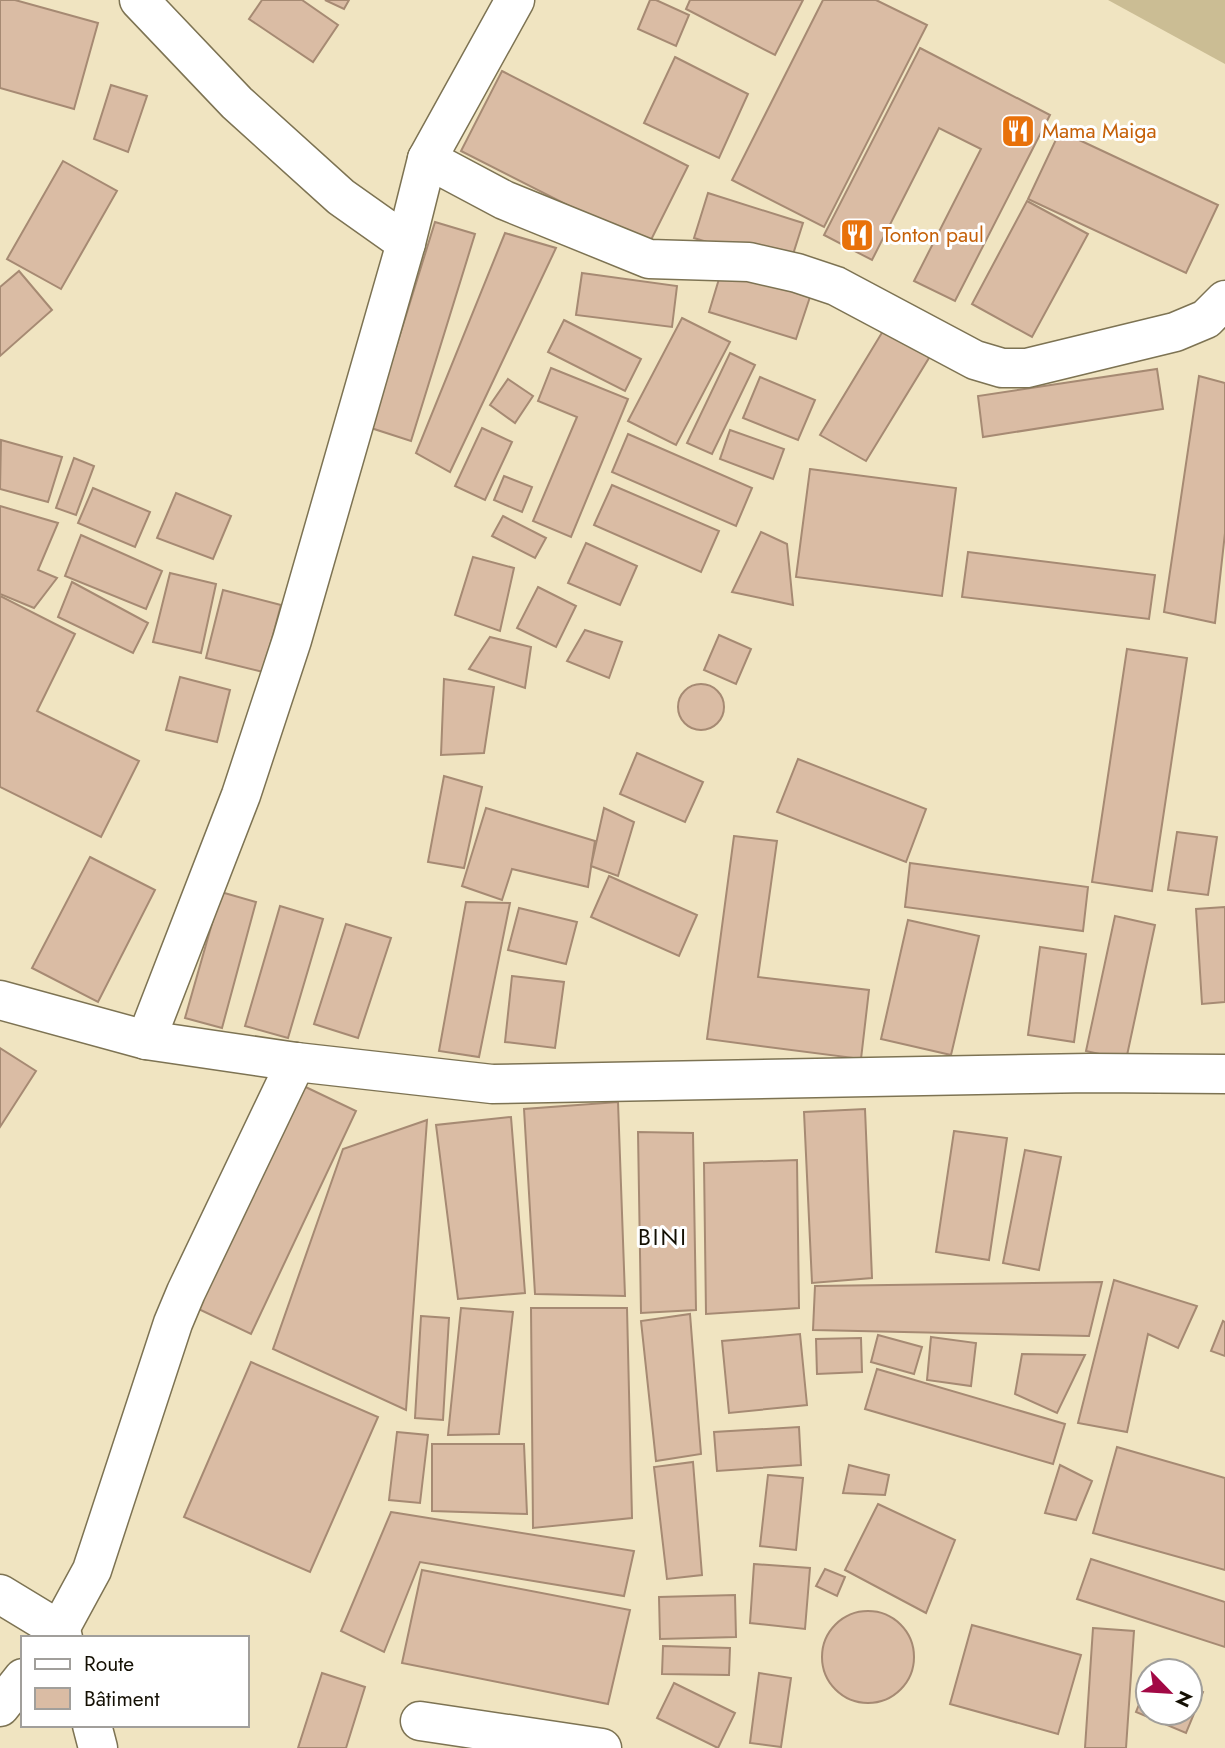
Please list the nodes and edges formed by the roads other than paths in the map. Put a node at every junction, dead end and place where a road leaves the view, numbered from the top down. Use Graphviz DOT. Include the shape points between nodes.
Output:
graph roads {
  1 [pos="139,0"];
  2 [pos="515,0"];
  3 [pos="427,159"];
  4 [pos="406,243"];
  5 [pos="1225,300"];
  6 [pos="0,1000"];
  7 [pos="146,1040"];
  8 [pos="296,1062"];
  9 [pos="1225,1074"];
  10 [pos="0,1594"];
  11 [pos="60,1636"];
  12 [pos="21,1681"];
  13 [pos="0,1707"];
  14 [pos="420,1721"];
  15 [pos="93,1727"];
  16 [pos="98,1748"];
  17 [pos="602,1748"];
  1 -- 4 [label="street" via="237,103 341,197"];
  2 -- 3 [label="street"];
  3 -- 4 [label="street"];
  3 -- 5 [label="street" via="504,200 649,259 749,262 836,286 975,360 1002,368 1027,368 1175,332 1206,318"];
  4 -- 7 [label="street" via="288,653 241,795"];
  6 -- 7 [label="street"];
  7 -- 8 [label="street"];
  8 -- 9 [label="street" via="492,1084"];
  8 -- 11 [label="street" via="186,1292 92,1570"];
  10 -- 11 [label="street"];
  12 -- 13 [label="street"];
  14 -- 17 [label="street"];
  15 -- 16 [label="street"];
}
